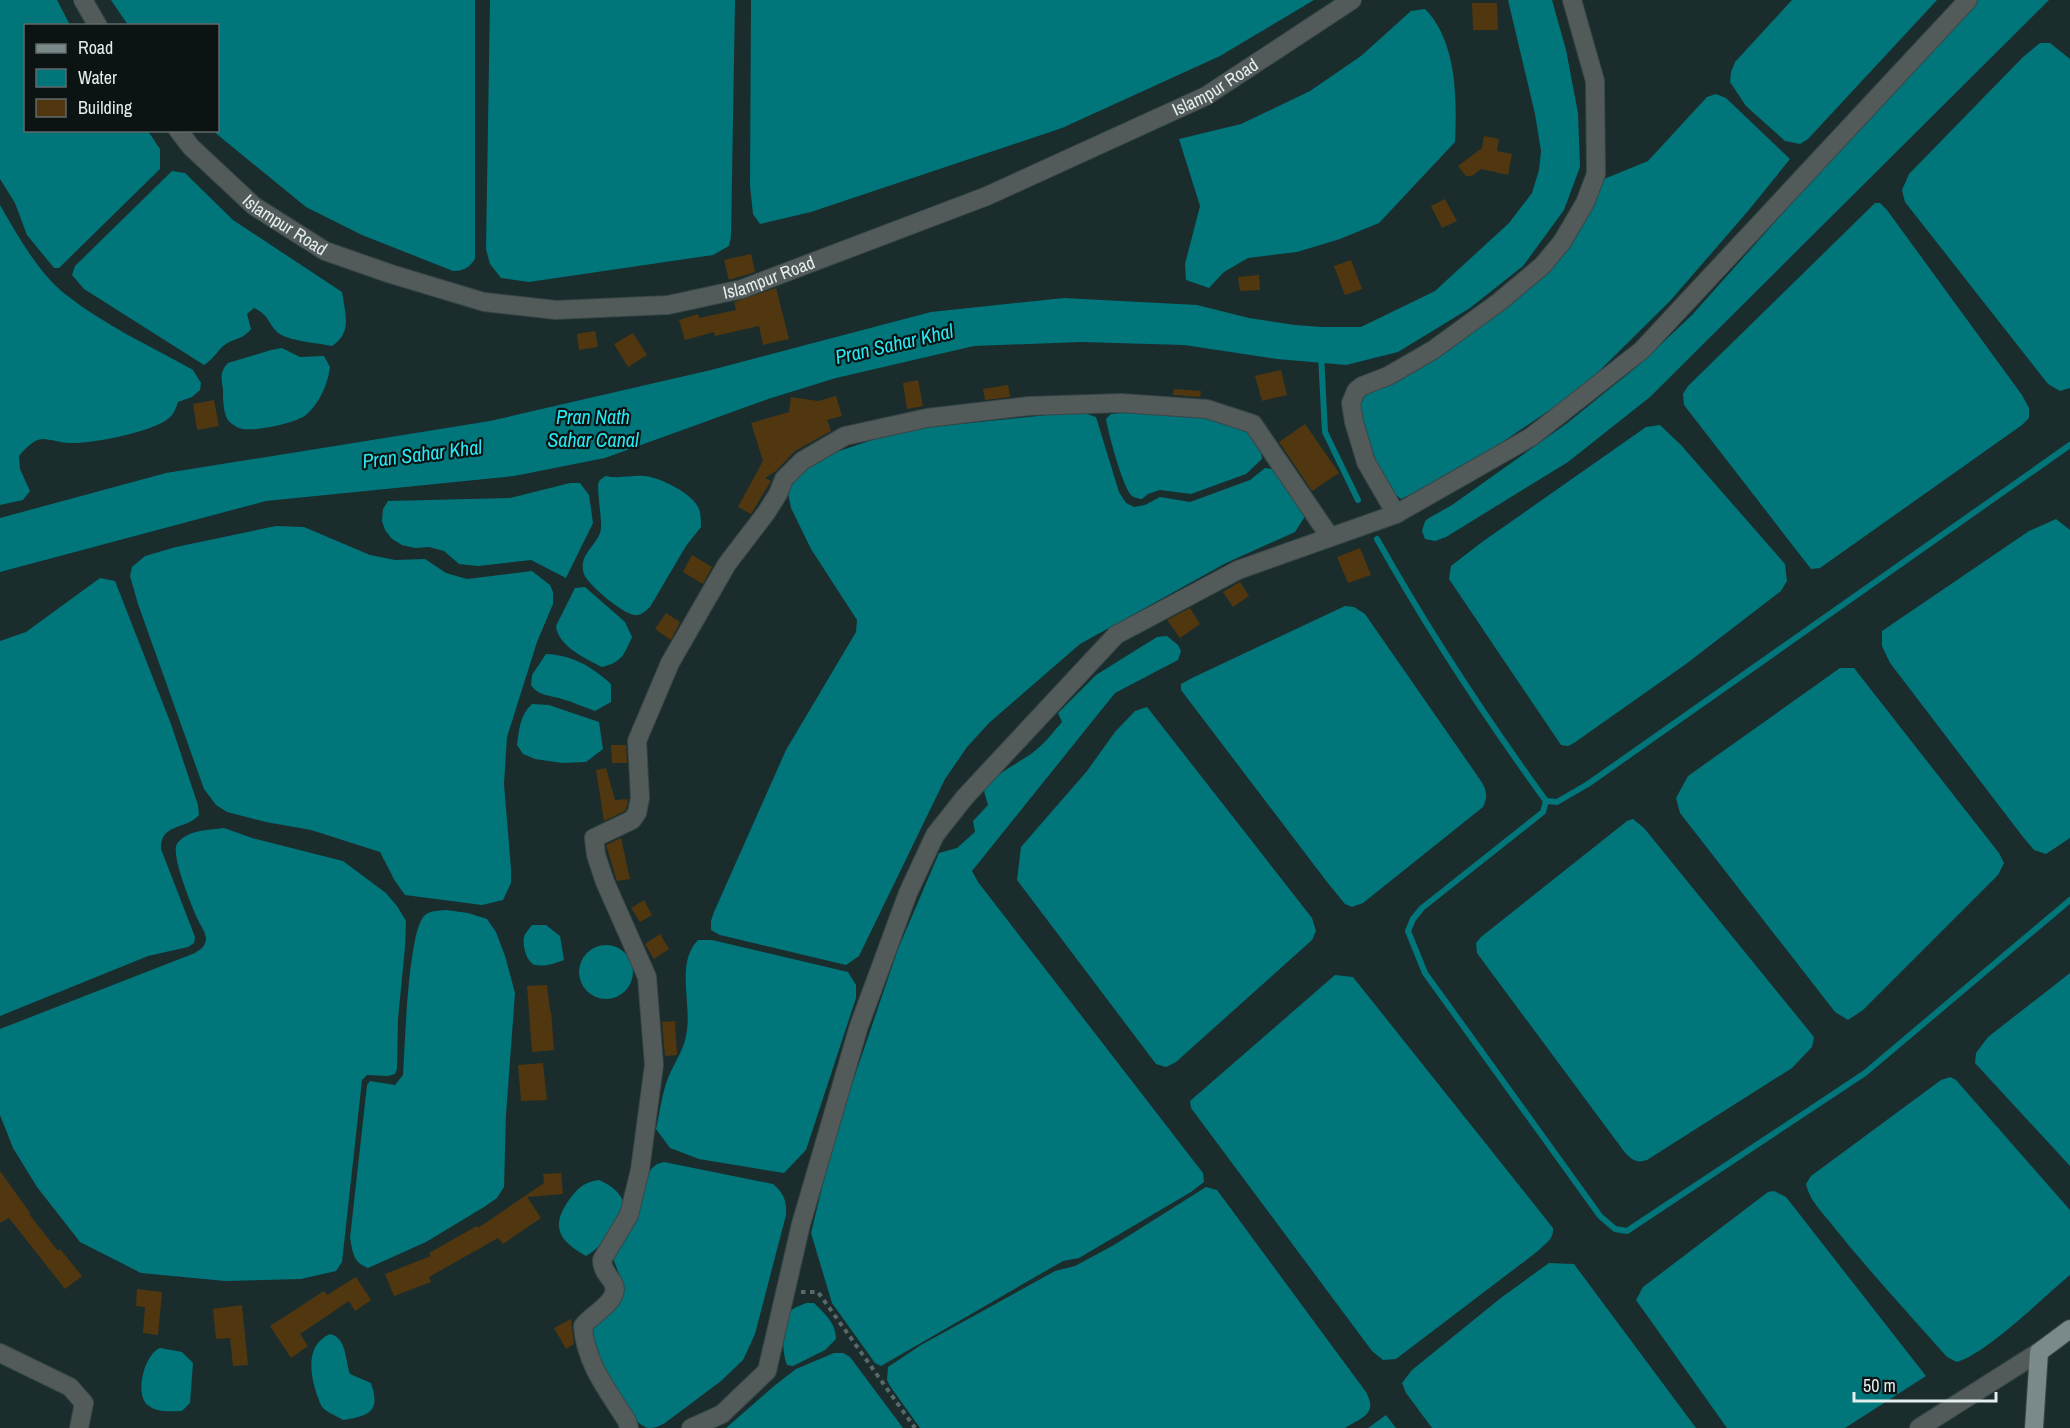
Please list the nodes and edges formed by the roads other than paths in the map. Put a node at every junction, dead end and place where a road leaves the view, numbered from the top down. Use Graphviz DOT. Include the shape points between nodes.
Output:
graph roads {
  1 [pos="83,0"];
  2 [pos="1352,0"];
  3 [pos="1572,0"];
  4 [pos="1968,0"];
  5 [pos="97,24"];
  6 [pos="179,132"];
  7 [pos="1396,514"];
  8 [pos="1330,537"];
  9 [pos="2070,1329"];
  10 [pos="2039,1352"];
  11 [pos="0,1353"];
  12 [pos="79,1428"];
  13 [pos="628,1428"];
  14 [pos="691,1428"];
  15 [pos="1919,1428"];
  16 [pos="2034,1428"];
  1 -- 5 [label="street"];
  2 -- 6 [label="street, Islampur Road" via="1206,96 997,192 742,289 668,305 556,310 484,302 336,255 254,206"];
  3 -- 7 [label="street" via="1594,81 1596,174 1585,203 1542,266 1433,351 1356,391 1351,403 1366,462"];
  4 -- 7 [label="street" via="1641,350 1531,437"];
  7 -- 8 [label="street"];
  8 -- 13 [label="street" via="1253,424 1208,410 1121,403 1029,406 927,418 845,436 802,461 784,478 766,513 727,564 670,663 637,741 637,813 632,820 594,838 605,882 647,977 654,1065 640,1170 629,1215 602,1260 603,1270 615,1286 614,1294 610,1303 584,1326 593,1365"];
  8 -- 14 [label="street" via="1238,570 1116,635 964,797 935,835 908,893 859,1026 801,1224 767,1371 722,1414"];
  9 -- 10 [label="main road"];
  10 -- 15 [label="street"];
  10 -- 16 [label="main road"];
  11 -- 12 [label="street" via="70,1387 84,1403"];
}
